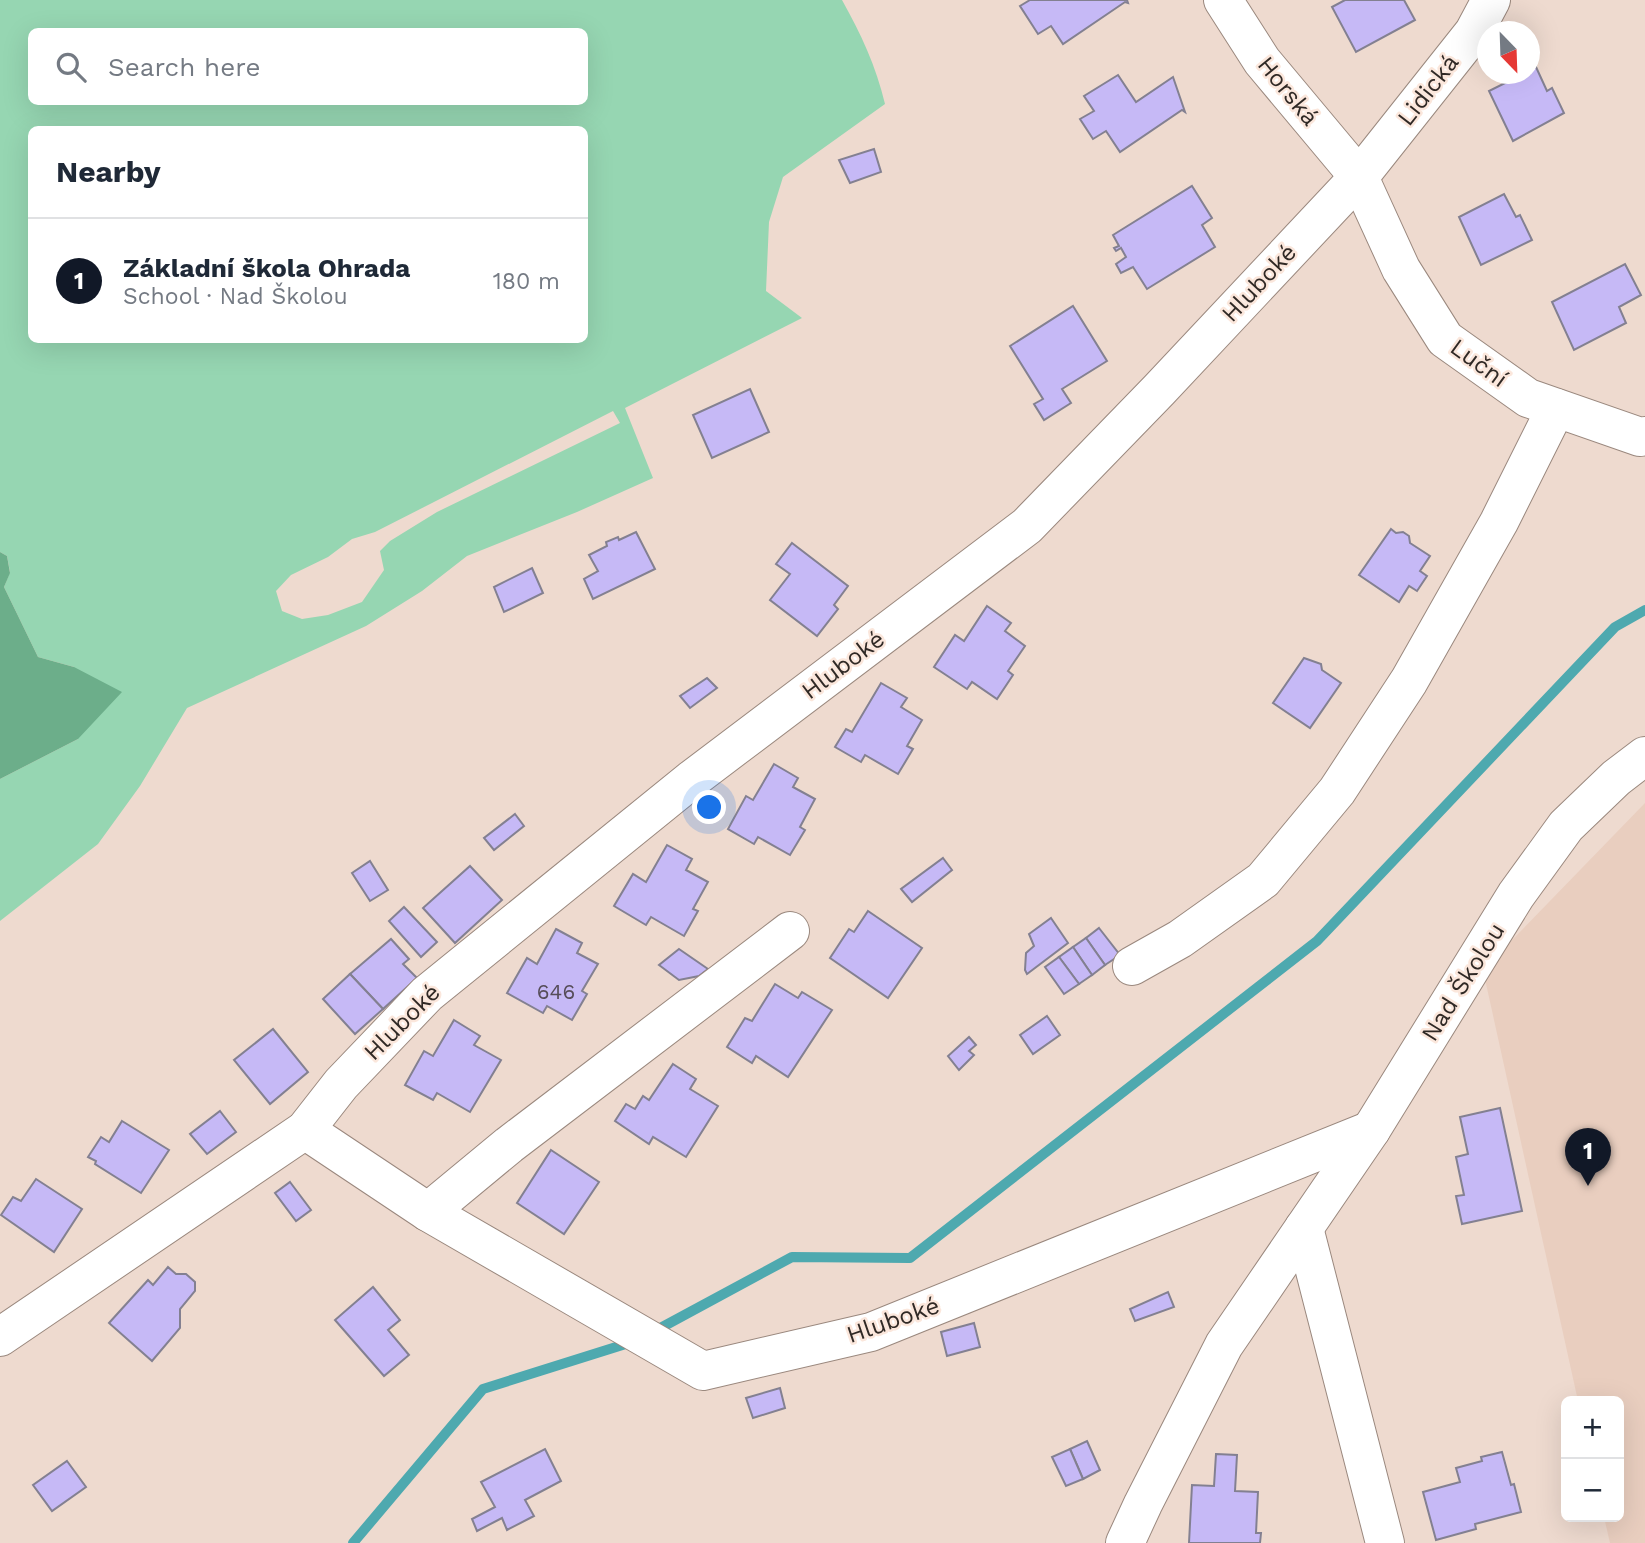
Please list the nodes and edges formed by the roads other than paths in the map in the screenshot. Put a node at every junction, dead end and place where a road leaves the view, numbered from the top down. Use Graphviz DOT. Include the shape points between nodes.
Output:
graph roads {
  1 [pos="1223,0"];
  2 [pos="1491,0"];
  3 [pos="1359,177"];
  4 [pos="1556,408"];
  5 [pos="1645,436"];
  6 [pos="1645,756"];
  7 [pos="790,931"];
  8 [pos="1132,966"];
  9 [pos="305,1130"];
  10 [pos="1371,1130"];
  11 [pos="428,1212"];
  12 [pos="1304,1228"];
  13 [pos="0,1337"];
  14 [pos="1125,1543"];
  15 [pos="1385,1543"];
  1 -- 3 [label="street, Horská" via="1262,61"];
  2 -- 3 [label="street, Lidická" via="1474,32"];
  3 -- 4 [label="street, Luční" via="1401,269 1445,339 1528,398"];
  3 -- 9 [label="street, Hluboké" via="1027,526 691,780 427,994 341,1084"];
  4 -- 5 [label="street, Luční"];
  4 -- 8 [label="street" via="1499,522 1409,681 1337,791 1263,880 1180,939"];
  6 -- 10 [label="street, Nad Školou" via="1566,826 1516,895"];
  7 -- 11 [label="street"];
  9 -- 11 [label="street, Hluboké"];
  9 -- 13 [label="street, Hluboké"];
  10 -- 11 [label="street, Hluboké" via="871,1332 703,1371"];
  10 -- 12 [label="street, Nad Školou"];
  12 -- 14 [label="street, Nad Školou" via="1224,1345"];
  12 -- 15 [label="street"];
}
